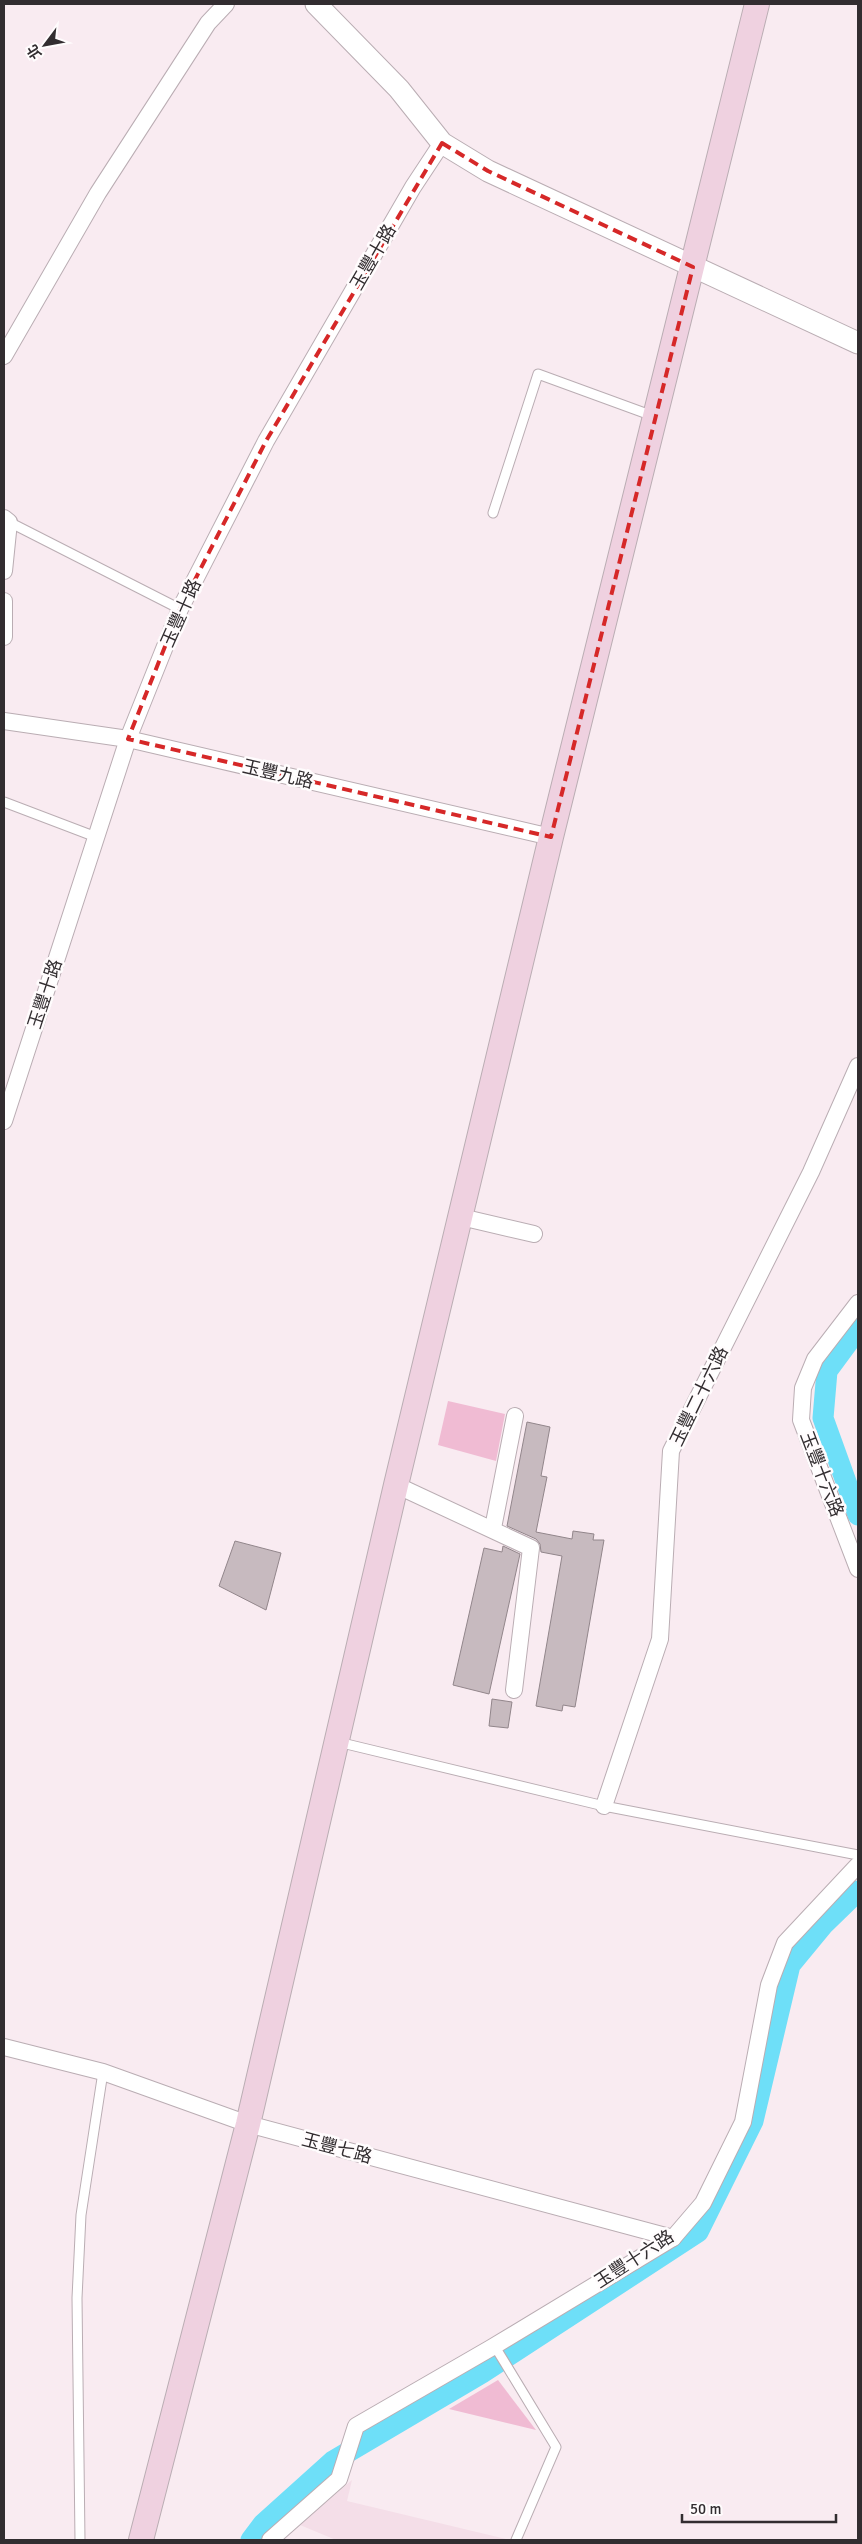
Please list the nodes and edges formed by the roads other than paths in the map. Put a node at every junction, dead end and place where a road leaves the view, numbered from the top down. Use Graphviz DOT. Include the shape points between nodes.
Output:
graph roads {
  1 [pos="226,4"];
  2 [pos="316,4"];
  3 [pos="757,4"];
  4 [pos="442,144"];
  5 [pos="692,268"];
  6 [pos="858,343"];
  7 [pos="4,356"];
  8 [pos="654,416"];
  9 [pos="493,513"];
  10 [pos="7,520"];
  11 [pos="4,571"];
  12 [pos="4,601"];
  13 [pos="180,609"];
  14 [pos="4,637"];
  15 [pos="4,722"];
  16 [pos="128,739"];
  17 [pos="4,802"];
  18 [pos="96,837"];
  19 [pos="551,837"];
  20 [pos="858,1066"];
  21 [pos="4,1121"];
  22 [pos="461,1217"];
  23 [pos="534,1234"];
  24 [pos="858,1303"];
  25 [pos="515,1416"];
  26 [pos="396,1485"];
  27 [pos="493,1528"];
  28 [pos="858,1569"];
  29 [pos="514,1690"];
  30 [pos="336,1741"];
  31 [pos="604,1806"];
  32 [pos="858,1855"];
  33 [pos="858,1865"];
  34 [pos="4,2048"];
  35 [pos="103,2072"];
  36 [pos="248,2124"];
  37 [pos="673,2238"];
  38 [pos="494,2349"];
  39 [pos="80,2540"];
  40 [pos="141,2540"];
  41 [pos="270,2540"];
  42 [pos="516,2540"];
  1 -- 7 [label="street" via="208,23 98,193"];
  2 -- 4 [label="street" via="399,89"];
  3 -- 5 [label="main road"];
  4 -- 5 [label="street" via="488,171"];
  4 -- 13 [label="street, 玉豐十路" via="408,196 266,441"];
  5 -- 6 [label="street"];
  5 -- 8 [label="main road"];
  8 -- 9 [label="lane" via="538,374"];
  8 -- 19 [label="main road"];
  10 -- 11 [label="street"];
  10 -- 13 [label="lane"];
  12 -- 14 [label="street"];
  13 -- 16 [label="street, 玉豐十路"];
  15 -- 16 [label="street, 玉豐九路"];
  16 -- 18 [label="street, 玉豐十路"];
  16 -- 19 [label="street, 玉豐九路"];
  17 -- 18 [label="lane"];
  18 -- 21 [label="street, 玉豐十路"];
  19 -- 22 [label="main road"];
  20 -- 31 [label="street, 玉豐二十六路" via="811,1172 671,1451 660,1639"];
  22 -- 23 [label="street"];
  22 -- 26 [label="main road"];
  24 -- 28 [label="street, 玉豐十六路" via="815,1359 803,1388 801,1420"];
  25 -- 27 [label="street"];
  26 -- 27 [label="street"];
  26 -- 30 [label="main road"];
  27 -- 29 [label="street" via="531,1548"];
  30 -- 31 [label="lane"];
  30 -- 36 [label="main road"];
  31 -- 32 [label="lane"];
  33 -- 37 [label="street, 玉豐十六路" via="785,1943 769,1985 743,2122 703,2203"];
  34 -- 35 [label="street, 玉豐七路"];
  35 -- 36 [label="street, 玉豐七路"];
  35 -- 39 [label="lane" via="81,2224 77,2298"];
  36 -- 37 [label="street, 玉豐七路"];
  36 -- 40 [label="main road"];
  37 -- 38 [label="street, 玉豐十六路"];
  38 -- 41 [label="street, 玉豐十六路" via="356,2426 339,2479"];
  38 -- 42 [label="lane" via="556,2447"];
}
